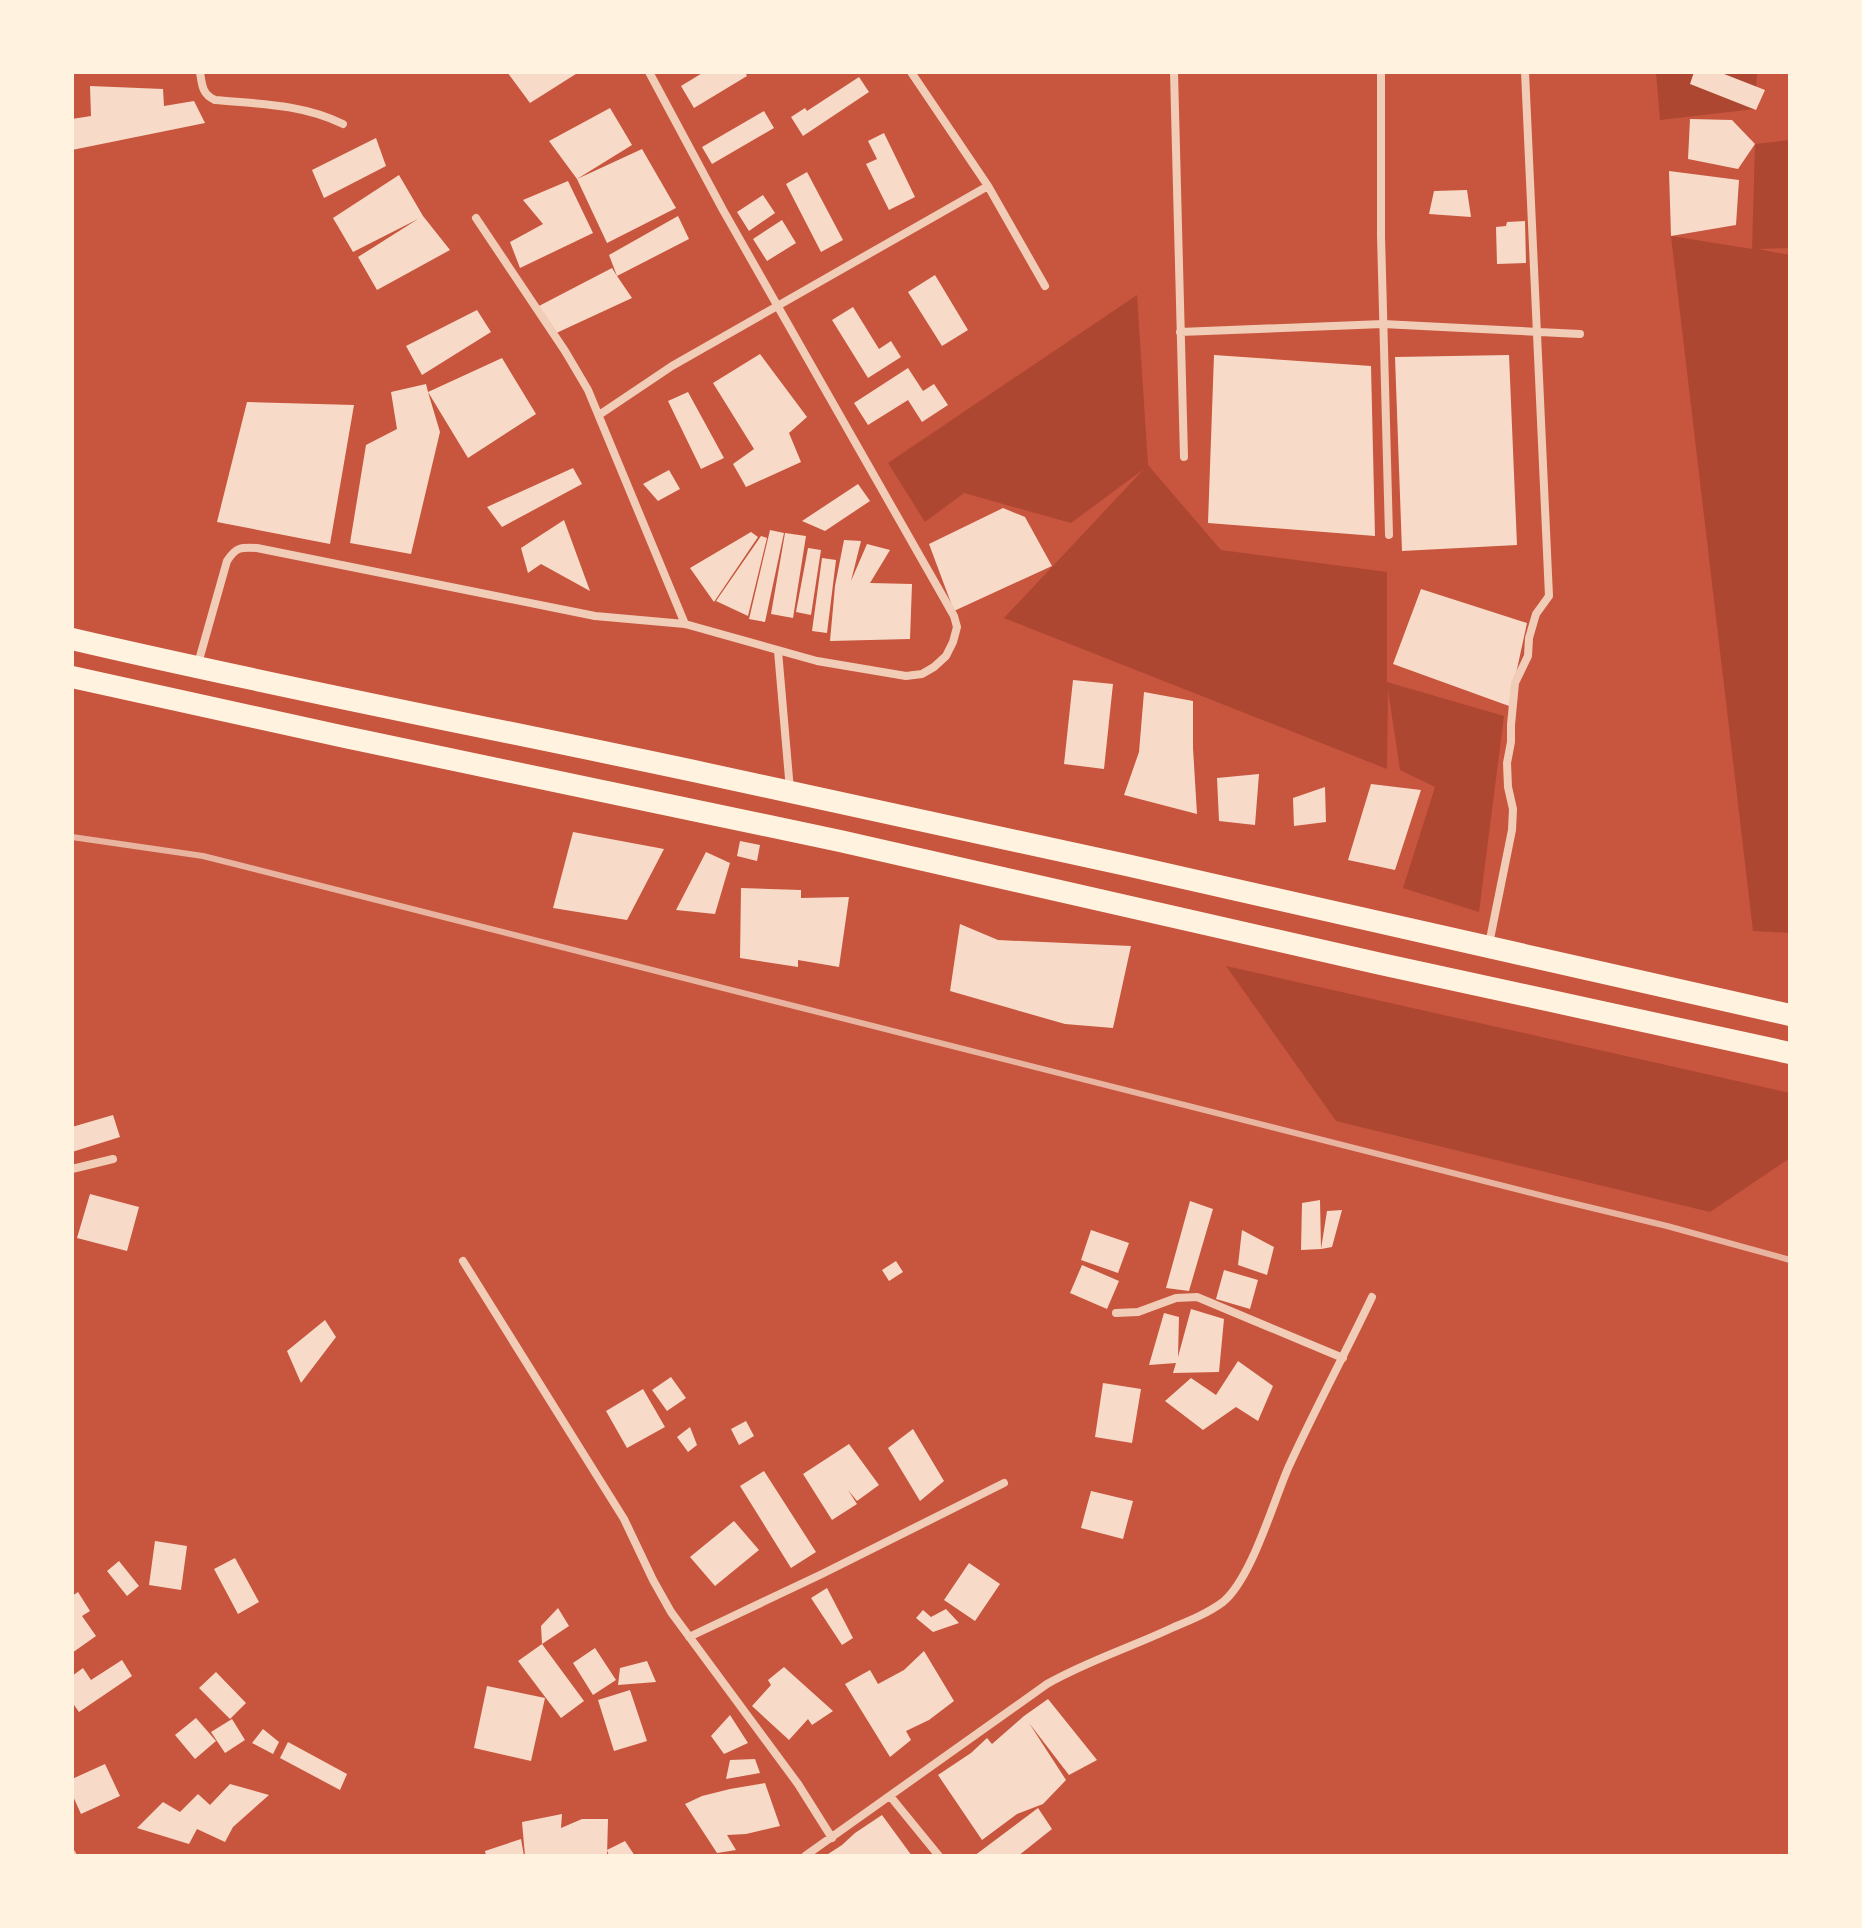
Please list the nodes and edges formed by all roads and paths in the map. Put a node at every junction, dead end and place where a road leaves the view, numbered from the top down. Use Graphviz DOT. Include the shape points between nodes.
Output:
graph roads {
  1 [pos="200,72"];
  2 [pos="649,72"];
  3 [pos="911,72"];
  4 [pos="1174,72"];
  5 [pos="1381,72"];
  6 [pos="1525,72"];
  7 [pos="343,124"];
  8 [pos="988,186"];
  9 [pos="476,218"];
  10 [pos="1045,286"];
  11 [pos="778,305"];
  12 [pos="1383,324"];
  13 [pos="1536,331"];
  14 [pos="1180,332"];
  15 [pos="1580,334"];
  16 [pos="599,415"];
  17 [pos="1184,457"];
  18 [pos="1389,535"];
  19 [pos="685,624"];
  20 [pos="72,639"];
  21 [pos="778,651"];
  22 [pos="196,668"];
  23 [pos="72,677"];
  24 [pos="790,792"];
  25 [pos="1489,945"];
  26 [pos="1790,1015"];
  27 [pos="1790,1053"];
  28 [pos="113,1159"];
  29 [pos="72,1169"];
  30 [pos="463,1261"];
  31 [pos="1372,1297"];
  32 [pos="1116,1313"];
  33 [pos="1343,1358"];
  34 [pos="1004,1483"];
  35 [pos="689,1637"];
  36 [pos="890,1796"];
  37 [pos="832,1838"];
  38 [pos="805,1856"];
  39 [pos="939,1856"];
  1 -- 7 [label="street" via="202,89 215,100 288,106"];
  2 -- 11 [label="street"];
  3 -- 8 [label="street"];
  4 -- 14 [label="street"];
  5 -- 12 [label="street"];
  6 -- 13 [label="street"];
  8 -- 10 [label="street"];
  8 -- 11 [label="street"];
  9 -- 16 [label="street" via="565,351"];
  11 -- 16 [label="street"];
  11 -- 21 [label="street" via="957,627 946,656 922,674 882,673"];
  12 -- 13 [label="street"];
  12 -- 14 [label="street"];
  12 -- 18 [label="street"];
  13 -- 15 [label="street"];
  13 -- 25 [label="street" via="1549,596 1536,614 1528,656 1515,683 1507,763 1512,830"];
  14 -- 17 [label="street"];
  16 -- 19 [label="street"];
  19 -- 21 [label="street"];
  19 -- 22 [label="street" via="595,616 243,547 227,561"];
  20 -- 22 [label="highway"];
  21 -- 24 [label="street"];
  22 -- 24 [label="highway"];
  23 -- 27 [label="highway" via="854,844"];
  24 -- 25 [label="highway"];
  25 -- 26 [label="highway"];
  28 -- 29 [label="street"];
  30 -- 35 [label="street" via="624,1519 659,1591"];
  31 -- 33 [label="street"];
  32 -- 33 [label="street" via="1197,1297"];
  33 -- 36 [label="street" via="1248,1566 1225,1600 1047,1684"];
  34 -- 35 [label="street"];
  35 -- 37 [label="street"];
  36 -- 37 [label="street"];
  36 -- 39 [label="street"];
  37 -- 38 [label="street"];
}
